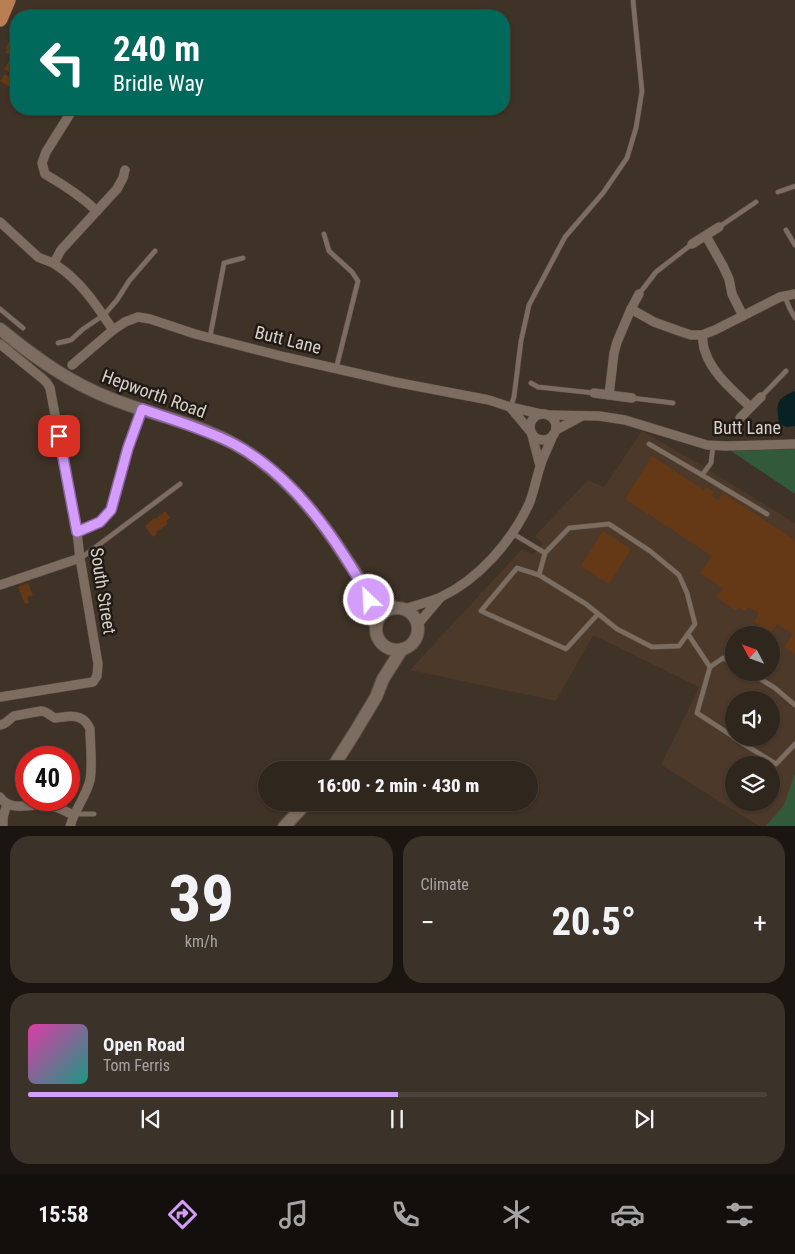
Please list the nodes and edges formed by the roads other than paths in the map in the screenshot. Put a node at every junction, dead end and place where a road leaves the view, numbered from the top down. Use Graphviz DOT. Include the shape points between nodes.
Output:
graph roads {
  1 [pos="8,0"];
  2 [pos="633,0"];
  3 [pos="0,19"];
  4 [pos="68,115"];
  5 [pos="125,170"];
  6 [pos="795,186"];
  7 [pos="778,192"];
  8 [pos="756,202"];
  9 [pos="97,211"];
  10 [pos="0,222"];
  11 [pos="720,228"];
  12 [pos="786,230"];
  13 [pos="324,234"];
  14 [pos="706,236"];
  15 [pos="692,244"];
  16 [pos="795,245"];
  17 [pos="156,251"];
  18 [pos="243,258"];
  19 [pos="54,263"];
  20 [pos="639,294"];
  21 [pos="795,294"];
  22 [pos="785,296"];
  23 [pos="0,309"];
  24 [pos="631,309"];
  25 [pos="104,315"];
  26 [pos="743,316"];
  27 [pos="795,318"];
  28 [pos="23,328"];
  29 [pos="0,329"];
  30 [pos="113,330"];
  31 [pos="702,336"];
  32 [pos="210,337"];
  33 [pos="58,343"];
  34 [pos="0,344"];
  35 [pos="72,365"];
  36 [pos="336,369"];
  37 [pos="786,371"];
  38 [pos="531,383"];
  39 [pos="594,393"];
  40 [pos="609,395"];
  41 [pos="761,397"];
  42 [pos="632,398"];
  43 [pos="673,402"];
  44 [pos="510,407"];
  45 [pos="750,407"];
  46 [pos="142,409"];
  47 [pos="544,414"];
  48 [pos="583,416"];
  49 [pos="740,418"];
  50 [pos="531,433"];
  51 [pos="554,433"];
  52 [pos="649,444"];
  53 [pos="795,444"];
  54 [pos="714,446"];
  55 [pos="540,466"];
  56 [pos="702,475"];
  57 [pos="180,484"];
  58 [pos="767,514"];
  59 [pos="77,532"];
  60 [pos="512,533"];
  61 [pos="545,553"];
  62 [pos="80,558"];
  63 [pos="539,575"];
  64 [pos="0,585"];
  65 [pos="364,589"];
  66 [pos="442,596"];
  67 [pos="400,608"];
  68 [pos="598,614"];
  69 [pos="418,624"];
  70 [pos="376,626"];
  71 [pos="688,634"];
  72 [pos="384,646"];
  73 [pos="402,649"];
  74 [pos="725,659"];
  75 [pos="710,667"];
  76 [pos="384,679"];
  77 [pos="763,681"];
  78 [pos="0,697"];
  79 [pos="795,705"];
  80 [pos="0,725"];
  81 [pos="725,731"];
  82 [pos="795,744"];
  83 [pos="748,746"];
  84 [pos="337,761"];
  85 [pos="0,797"];
  86 [pos="7,804"];
  87 [pos="298,811"];
  88 [pos="74,813"];
  89 [pos="94,814"];
  90 [pos="3,826"];
  91 [pos="70,826"];
  92 [pos="284,826"];
  1 -- 3 [label="highway"];
  2 -- 44 [label="lane" via="642,91 627,158 603,193 564,237 529,306"];
  4 -- 9 [label="street" via="46,152 42,163 45,174"];
  5 -- 9 [label="street" via="116,189"];
  6 -- 7 [label="lane"];
  8 -- 11 [label="lane"];
  9 -- 19 [label="street" via="61,250"];
  10 -- 19 [label="street" via="38,256"];
  11 -- 14 [label="street"];
  12 -- 16 [label="lane"];
  13 -- 36 [label="lane" via="329,251 358,281"];
  14 -- 15 [label="street"];
  14 -- 26 [label="street" via="723,266"];
  15 -- 20 [label="lane" via="656,272"];
  17 -- 25 [label="lane"];
  18 -- 32 [label="lane" via="224,263"];
  19 -- 25 [label="street" via="77,282"];
  20 -- 24 [label="street"];
  21 -- 22 [label="street"];
  22 -- 26 [label="street"];
  22 -- 27 [label="lane"];
  23 -- 28 [label="lane"];
  24 -- 31 [label="street" via="654,322"];
  24 -- 40 [label="street" via="616,342"];
  25 -- 30 [label="street"];
  25 -- 33 [label="lane" via="70,340"];
  26 -- 31 [label="street"];
  29 -- 46 [label="street, Hepworth Road" via="66,377 111,399"];
  30 -- 32 [label="street, Butt Lane" via="138,318"];
  30 -- 35 [label="street, Butt Lane"];
  31 -- 45 [label="street" via="714,368"];
  32 -- 36 [label="street, Butt Lane"];
  34 -- 59 [label="street, South Street" via="50,388"];
  36 -- 44 [label="street, Butt Lane"];
  37 -- 41 [label="lane"];
  38 -- 39 [label="lane" via="538,387"];
  39 -- 40 [label="street"];
  40 -- 42 [label="street"];
  41 -- 45 [label="street"];
  42 -- 43 [label="lane"];
  44 -- 47 [label="street, Butt Lane"];
  44 -- 50 [label="street"];
  45 -- 49 [label="street"];
  46 -- 59 [label="street" via="111,510 100,522"];
  46 -- 65 [label="street, Hepworth Road" via="219,437 265,465 317,516"];
  47 -- 48 [label="street, Butt Lane"];
  47 -- 50 [label="street" via="531,420"];
  47 -- 51 [label="street" via="554,421"];
  48 -- 51 [label="street"];
  48 -- 54 [label="street, Butt Lane" via="625,420"];
  50 -- 51 [label="street" via="536,439 545,440"];
  50 -- 55 [label="street"];
  51 -- 55 [label="street"];
  52 -- 56 [label="lane"];
  53 -- 54 [label="street, Butt Lane"];
  54 -- 56 [label="lane" via="711,463"];
  55 -- 60 [label="street" via="528,504"];
  56 -- 58 [label="lane"];
  57 -- 62 [label="lane"];
  59 -- 62 [label="street, South Street"];
  60 -- 61 [label="lane"];
  60 -- 66 [label="street" via="492,559"];
  61 -- 63 [label="lane"];
  61 -- 71 [label="lane" via="569,528 609,524 650,550 679,576 695,624"];
  62 -- 64 [label="street"];
  62 -- 78 [label="street, South Street" via="98,676 93,682"];
  63 -- 68 [label="lane"];
  63 -- 68 [label="lane" via="517,568 482,611 566,649"];
  65 -- 67 [label="street, Hepworth Road"];
  65 -- 70 [label="street, Hepworth Road"];
  66 -- 67 [label="street"];
  66 -- 69 [label="street"];
  67 -- 69 [label="street" via="413,615"];
  67 -- 70 [label="street" via="385,612"];
  68 -- 71 [label="lane" via="617,629 652,647 678,646"];
  69 -- 73 [label="street" via="417,637"];
  70 -- 72 [label="street"];
  71 -- 75 [label="lane"];
  72 -- 73 [label="street"];
  72 -- 76 [label="street"];
  73 -- 76 [label="street"];
  74 -- 75 [label="lane"];
  75 -- 81 [label="lane" via="697,713"];
  76 -- 84 [label="street"];
  77 -- 79 [label="lane"];
  80 -- 88 [label="street" via="14,716 41,711 56,718 77,716 85,721 90,729 90,780"];
  82 -- 83 [label="lane" via="776,764"];
  85 -- 86 [label="street"];
  86 -- 88 [label="street" via="51,805"];
  86 -- 90 [label="street"];
  87 -- 92 [label="street"];
  88 -- 89 [label="lane"];
  88 -- 91 [label="street"];
}
